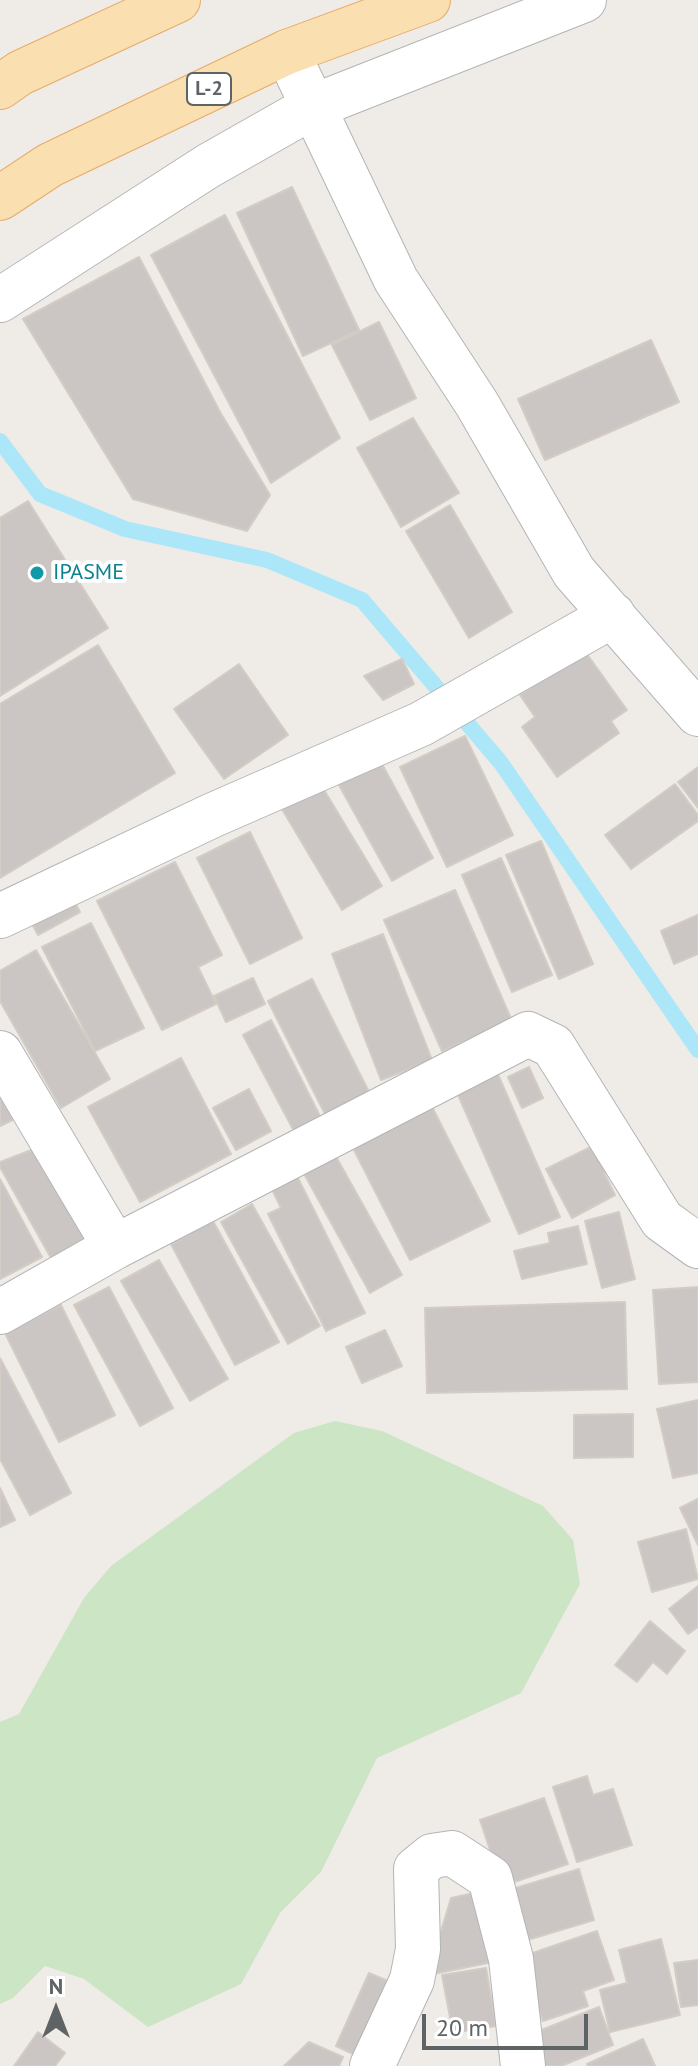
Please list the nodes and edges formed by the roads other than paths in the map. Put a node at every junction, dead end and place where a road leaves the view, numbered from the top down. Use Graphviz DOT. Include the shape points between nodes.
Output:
graph roads {
  1 [pos="178,0"];
  2 [pos="428,0"];
  3 [pos="584,0"];
  4 [pos="287,52"];
  5 [pos="0,87"];
  6 [pos="312,107"];
  7 [pos="0,198"];
  8 [pos="0,300"];
  9 [pos="613,615"];
  10 [pos="698,714"];
  11 [pos="0,916"];
  12 [pos="0,1053"];
  13 [pos="698,1246"];
  14 [pos="115,1247"];
  15 [pos="0,1312"];
  16 [pos="372,2066"];
  17 [pos="523,2066"];
  1 -- 5 [label="main road"];
  2 -- 4 [label="main road, L-2"];
  3 -- 6 [label="street"];
  4 -- 6 [label="street"];
  4 -- 7 [label="main road, L-2" via="50,165"];
  6 -- 8 [label="street" via="208,166"];
  6 -- 9 [label="street" via="396,280 477,404 574,572"];
  9 -- 10 [label="street"];
  9 -- 11 [label="street" via="421,724"];
  12 -- 14 [label="street"];
  13 -- 14 [label="street" via="662,1220 553,1046 528,1034"];
  14 -- 15 [label="street"];
  16 -- 17 [label="street" via="412,1980 418,1949 416,1869 432,1856 452,1853 490,1878 511,1959"];
}
